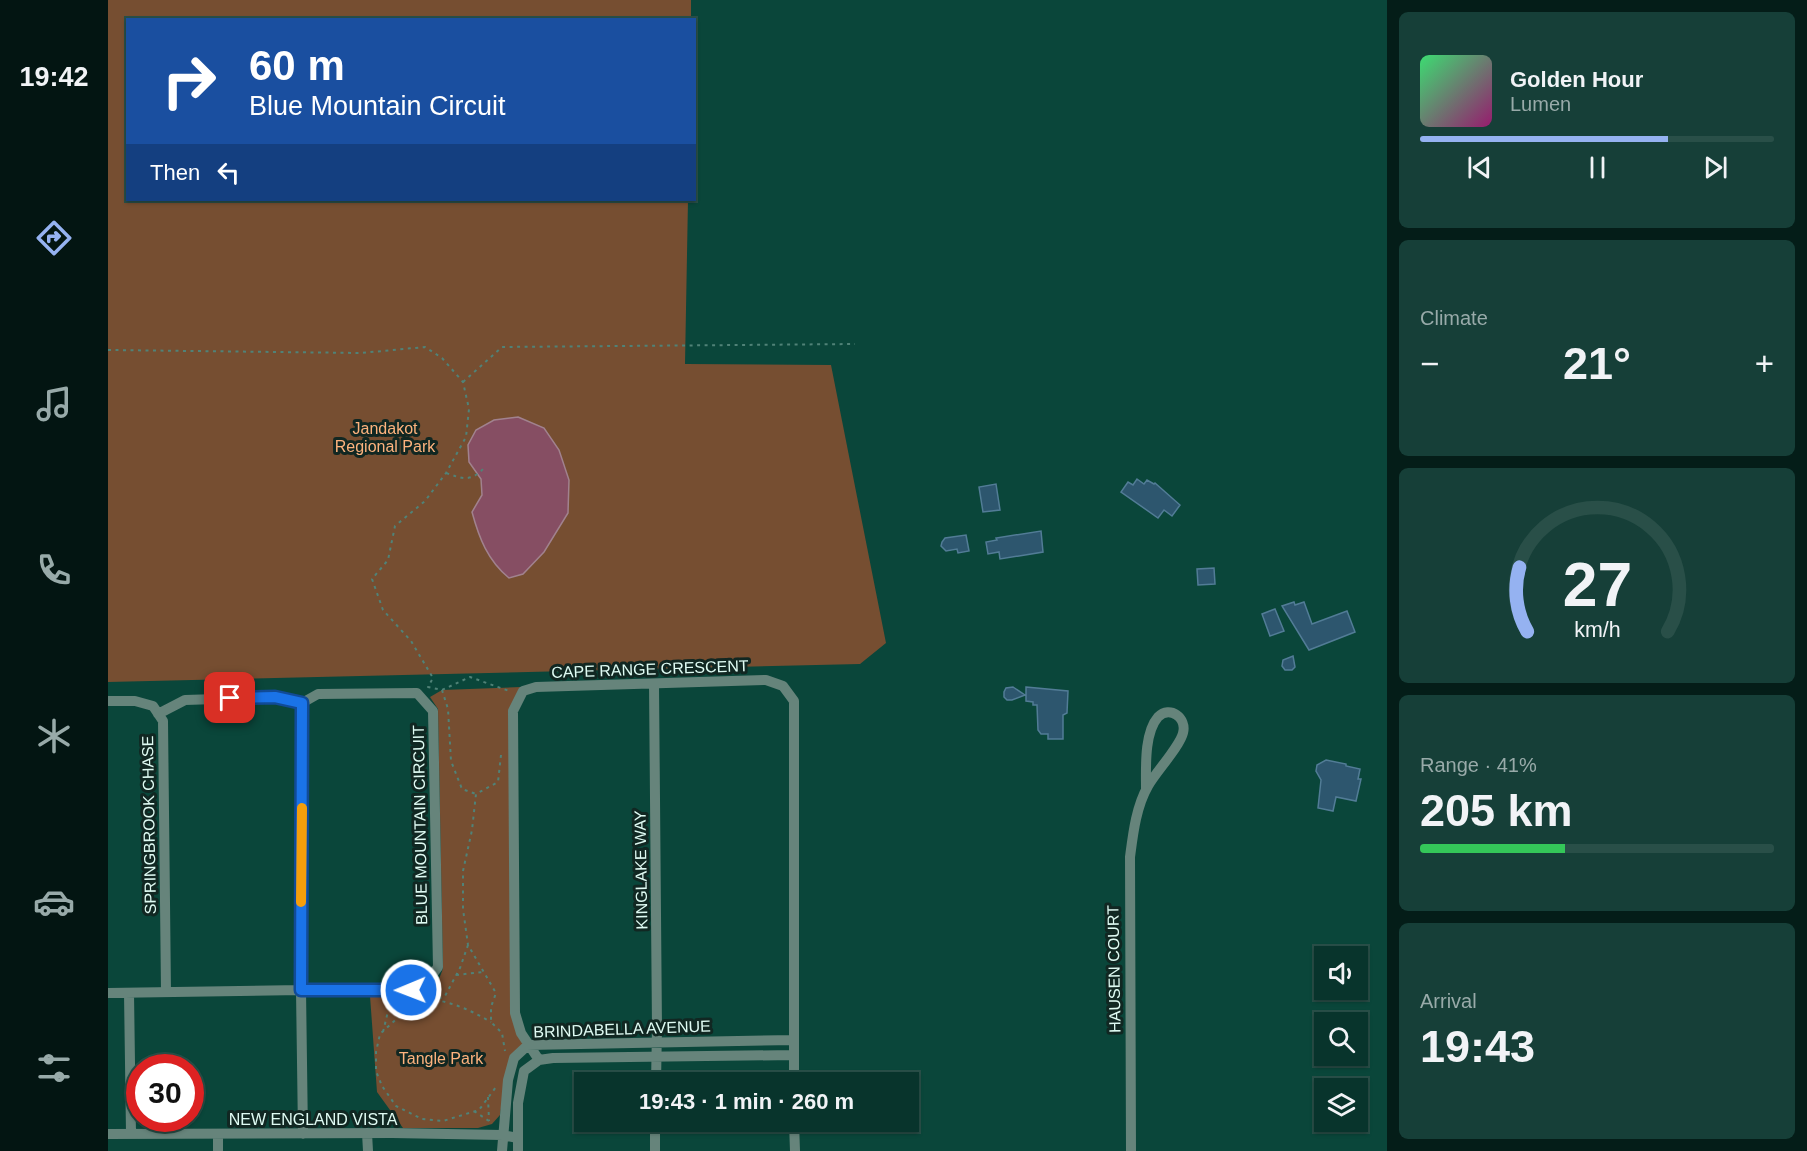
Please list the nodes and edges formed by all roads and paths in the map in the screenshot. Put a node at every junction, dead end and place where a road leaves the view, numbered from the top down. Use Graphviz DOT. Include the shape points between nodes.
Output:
graph roads {
  1 [pos="855,344"];
  2 [pos="108,350"];
  3 [pos="463,382"];
  4 [pos="484,468"];
  5 [pos="446,473"];
  6 [pos="654,684"];
  7 [pos="442,690"];
  8 [pos="506,700"];
  9 [pos="108,701"];
  10 [pos="302,703"];
  11 [pos="158,714"];
  12 [pos="501,754"];
  13 [pos="1146,789"];
  14 [pos="476,794"];
  15 [pos="468,945"];
  16 [pos="483,972"];
  17 [pos="456,975"];
  18 [pos="301,990"];
  19 [pos="166,992"];
  20 [pos="108,993"];
  21 [pos="129,993"];
  22 [pos="383,997"];
  23 [pos="435,1000"];
  24 [pos="390,1003"];
  25 [pos="403,1013"];
  26 [pos="491,1022"];
  27 [pos="383,1032"];
  28 [pos="794,1040"];
  29 [pos="657,1041"];
  30 [pos="528,1045"];
  31 [pos="793,1055"];
  32 [pos="656,1057"];
  33 [pos="507,1059"];
  34 [pos="539,1060"];
  35 [pos="656,1072"];
  36 [pos="794,1072"];
  37 [pos="499,1083"];
  38 [pos="488,1097"];
  39 [pos="474,1111"];
  40 [pos="415,1116"];
  41 [pos="409,1120"];
  42 [pos="656,1132"];
  43 [pos="794,1132"];
  44 [pos="130,1133"];
  45 [pos="367,1133"];
  46 [pos="108,1134"];
  47 [pos="218,1134"];
  48 [pos="303,1134"];
  49 [pos="502,1135"];
  50 [pos="518,1138"];
  51 [pos="218,1151"];
  52 [pos="368,1151"];
  53 [pos="502,1151"];
  54 [pos="518,1151"];
  55 [pos="655,1151"];
  56 [pos="795,1151"];
  57 [pos="1131,1151"];
  1 -- 3 [label="path" via="502,347"];
  2 -- 3 [label="path" via="361,353 424,347 442,358"];
  3 -- 5 [label="path" via="469,410 466,437"];
  4 -- 5 [label="path" via="476,477 469,478"];
  5 -- 7 [label="path" via="425,501 395,526 388,560 372,579 383,610 411,641 433,678 428,687"];
  6 -- 28 [label="street, CAPE RANGE CRESCENT" via="766,680 783,686 794,701"];
  6 -- 29 [label="street, KINGLAKE WAY"];
  6 -- 30 [label="street, CAPE RANGE CRESCENT" via="536,687 523,691 513,711 515,1013"];
  7 -- 8 [label="path" via="470,677 509,691"];
  7 -- 14 [label="path" via="448,709 451,761 462,789"];
  9 -- 11 [label="street, SPRINGBROOK CHASE" via="135,700 153,706"];
  10 -- 11 [label="street" via="275,697 185,700"];
  10 -- 18 [label="street"];
  10 -- 18 [label="street, BLUE MOUNTAIN CIRCUIT" via="318,694 417,693 434,711 438,966 427,982 411,990"];
  11 -- 19 [label="street, SPRINGBROOK CHASE" via="162,721"];
  12 -- 14 [label="path" via="498,782"];
  13 -- 13 [label="street, HAUSEN COURT" via="1184,732 1183,722 1175,714 1159,716 1153,728 1147,752"];
  13 -- 57 [label="street, HAUSEN COURT" via="1130,857"];
  14 -- 15 [label="path" via="463,871"];
  15 -- 16 [label="path"];
  15 -- 17 [label="path"];
  16 -- 17 [label="path"];
  16 -- 26 [label="path" via="496,993"];
  17 -- 23 [label="path" via="445,996"];
  18 -- 19 [label="street, BLUE MOUNTAIN CIRCUIT"];
  18 -- 48 [label="street"];
  19 -- 21 [label="street, BLUE MOUNTAIN CIRCUIT"];
  20 -- 21 [label="street, BLUE MOUNTAIN CIRCUIT"];
  21 -- 44 [label="street"];
  22 -- 24 [label="path"];
  23 -- 25 [label="path"];
  23 -- 26 [label="path" via="449,1002"];
  24 -- 25 [label="path"];
  24 -- 27 [label="path"];
  25 -- 27 [label="path"];
  26 -- 33 [label="path" via="501,1034"];
  27 -- 40 [label="path" via="376,1052 376,1071 396,1106"];
  28 -- 29 [label="street, BRINDABELLA AVENUE"];
  28 -- 31 [label="street, CAPE RANGE CRESCENT"];
  29 -- 30 [label="street, BRINDABELLA AVENUE"];
  29 -- 32 [label="street, KINGLAKE WAY"];
  30 -- 34 [label="street, CAPE RANGE CRESCENT"];
  30 -- 49 [label="street, BRINDABELLA AVENUE" via="514,1058"];
  31 -- 32 [label="street, BRINDABELLA AVENUE"];
  31 -- 36 [label="street, CAPE RANGE CRESCENT"];
  32 -- 34 [label="street, BRINDABELLA AVENUE"];
  32 -- 35 [label="street, KINGLAKE WAY"];
  34 -- 50 [label="street, BRINDABELLA AVENUE" via="524,1071 518,1103"];
  37 -- 38 [label="path"];
  38 -- 39 [label="path"];
  38 -- 39 [label="path" via="490,1122"];
  39 -- 40 [label="path" via="443,1121"];
  40 -- 41 [label="path"];
  42 -- 55 [label="street"];
  43 -- 56 [label="street"];
  44 -- 46 [label="street, NEW ENGLAND VISTA"];
  44 -- 47 [label="street, NEW ENGLAND VISTA"];
  45 -- 48 [label="street, NEW ENGLAND VISTA"];
  45 -- 49 [label="street, NEW ENGLAND VISTA"];
  45 -- 52 [label="street"];
  47 -- 48 [label="street, NEW ENGLAND VISTA"];
  47 -- 51 [label="street"];
  49 -- 50 [label="street, NEW ENGLAND VISTA"];
  49 -- 53 [label="street, BRINDABELLA AVENUE"];
  50 -- 54 [label="street, BRINDABELLA AVENUE"];
}
